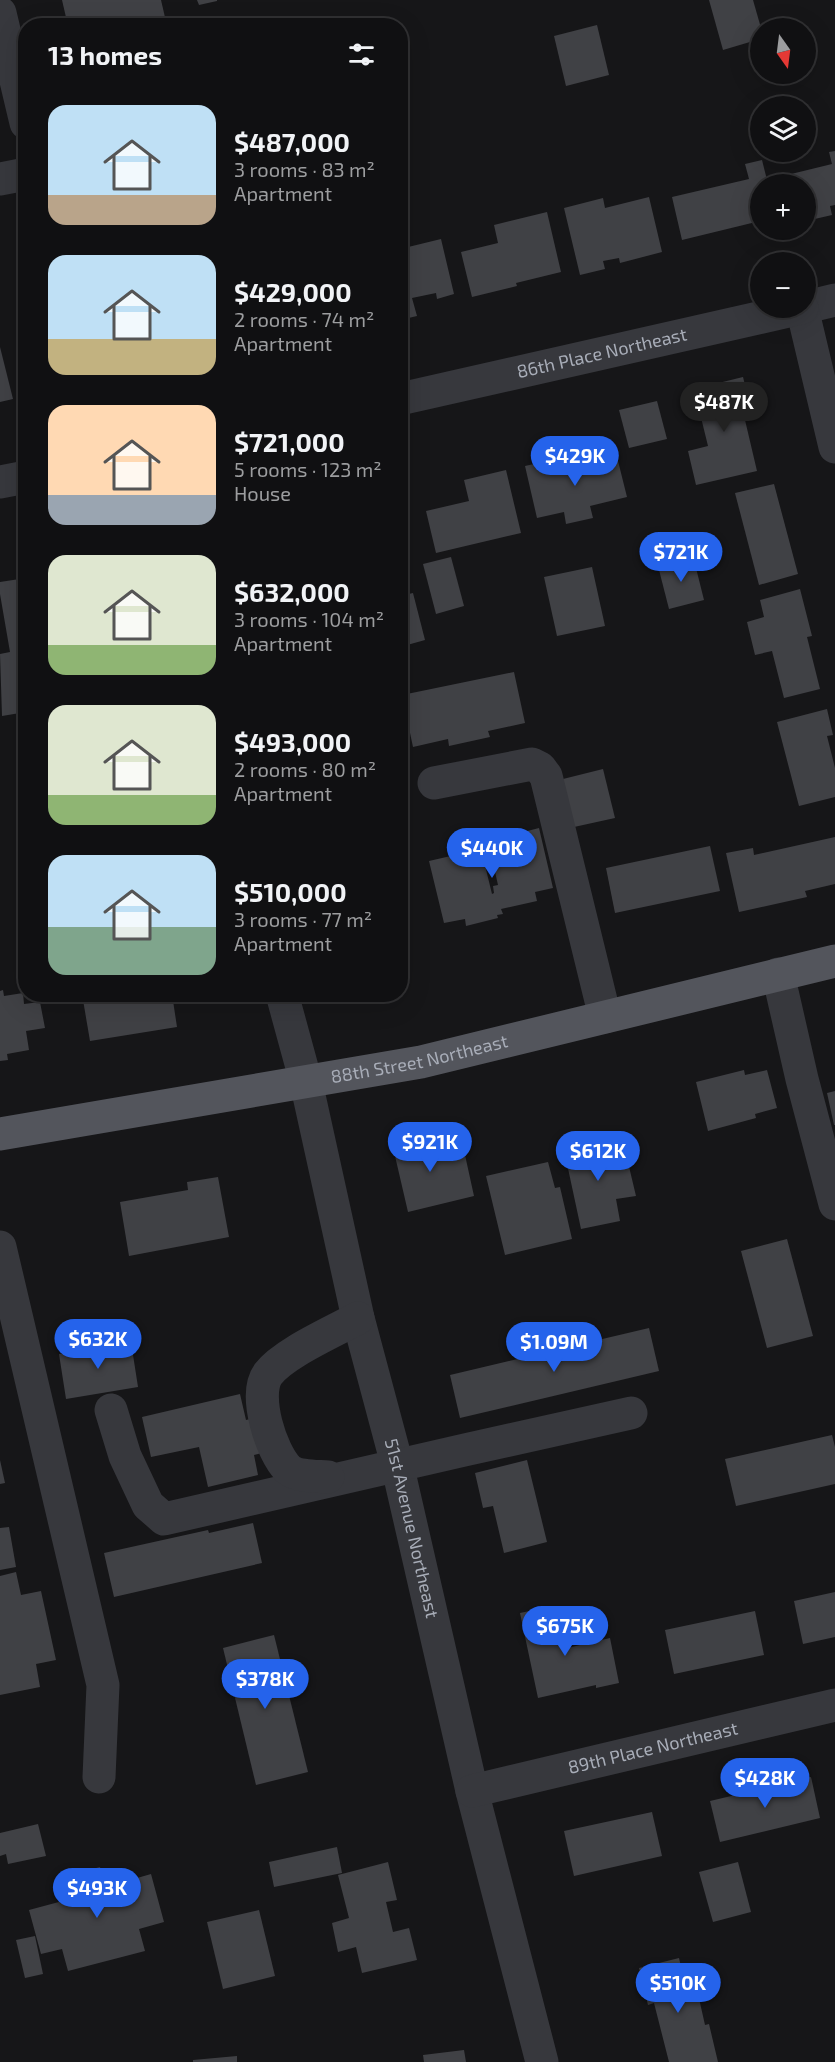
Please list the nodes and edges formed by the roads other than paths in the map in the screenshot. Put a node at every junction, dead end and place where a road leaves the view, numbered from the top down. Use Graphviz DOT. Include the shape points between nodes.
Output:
graph roads {
  1 [pos="0,13"];
  2 [pos="18,89"];
  3 [pos="18,176"];
  4 [pos="0,179"];
  5 [pos="835,300"];
  6 [pos="816,304"];
  7 [pos="755,318"];
  8 [pos="806,318"];
  9 [pos="408,397"];
  10 [pos="835,447"];
  11 [pos="18,479"];
  12 [pos="0,482"];
  13 [pos="434,783"];
  14 [pos="835,961"];
  15 [pos="778,974"];
  16 [pos="284,1002"];
  17 [pos="605,1017"];
  18 [pos="306,1082"];
  19 [pos="0,1134"];
  20 [pos="835,1204"];
  21 [pos="0,1247"];
  22 [pos="358,1318"];
  23 [pos="111,1410"];
  24 [pos="631,1413"];
  25 [pos="397,1464"];
  26 [pos="342,1478"];
  27 [pos="835,1705"];
  28 [pos="99,1777"];
  29 [pos="472,1791"];
  30 [pos="542,2062"];
  1 -- 2 [label="street"];
  3 -- 4 [label="street"];
  5 -- 6 [label="street, 86th Place Northeast"];
  7 -- 9 [label="street, 86th Place Northeast"];
  8 -- 10 [label="street"];
  11 -- 12 [label="street"];
  13 -- 17 [label="street" via="532,764 546,776"];
  14 -- 15 [label="main road, 88th Street Northeast"];
  15 -- 17 [label="main road, 88th Street Northeast"];
  15 -- 20 [label="street"];
  16 -- 18 [label="street, 51st Avenue Northeast"];
  17 -- 18 [label="main road, 88th Street Northeast" via="421,1062"];
  18 -- 19 [label="main road, 88th Street Northeast"];
  18 -- 22 [label="street, 51st Avenue Northeast"];
  21 -- 28 [label="street" via="103,1685"];
  22 -- 25 [label="street, 51st Avenue Northeast"];
  22 -- 26 [label="street" via="277,1364 262,1389 266,1424 289,1470 307,1476"];
  23 -- 26 [label="street" via="125,1456 148,1505 164,1519"];
  24 -- 25 [label="street"];
  25 -- 26 [label="street"];
  25 -- 29 [label="street, 51st Avenue Northeast"];
  27 -- 29 [label="street, 89th Place Northeast"];
  29 -- 30 [label="street, 51st Avenue Northeast"];
}
